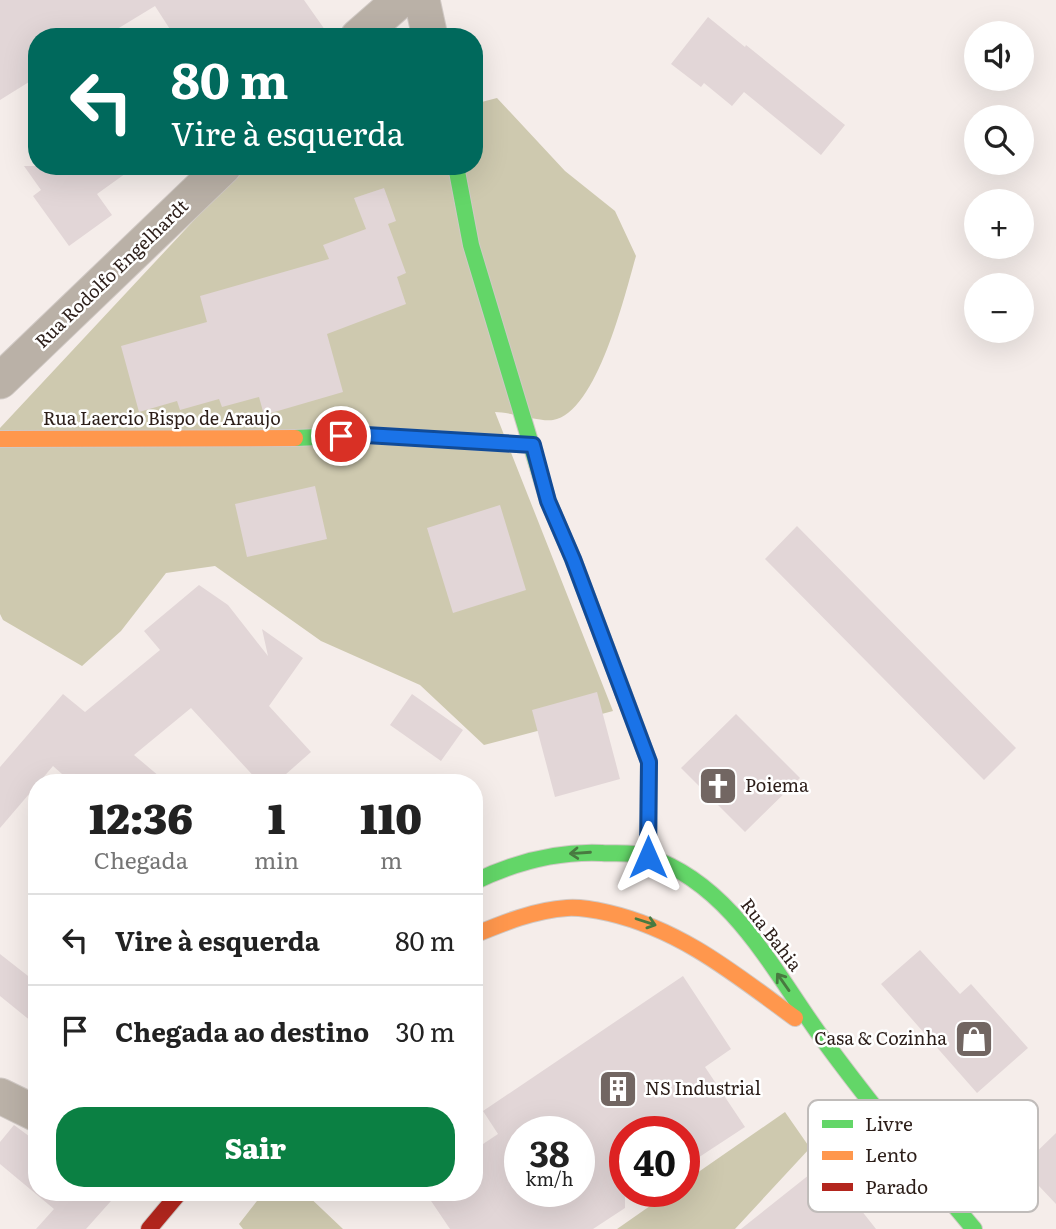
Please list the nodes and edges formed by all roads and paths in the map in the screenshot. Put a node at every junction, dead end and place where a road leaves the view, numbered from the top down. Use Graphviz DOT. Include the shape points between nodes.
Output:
graph roads {
  1 [pos="400,0"];
  2 [pos="422,0"];
  3 [pos="368,28"];
  4 [pos="428,28"];
  5 [pos="215,175"];
  6 [pos="458,175"];
  7 [pos="0,381"];
  8 [pos="0,439"];
  9 [pos="533,445"];
  10 [pos="648,857"];
  11 [pos="629,871"];
  12 [pos="483,877"];
  13 [pos="660,879"];
  14 [pos="599,893"];
  15 [pos="580,908"];
  16 [pos="683,923"];
  17 [pos="483,931"];
  18 [pos="695,945"];
  19 [pos="822,1038"];
  20 [pos="0,1096"];
  21 [pos="871,1100"];
  22 [pos="28,1110"];
  23 [pos="169,1201"];
  24 [pos="960,1212"];
  25 [pos="149,1229"];
  26 [pos="974,1229"];
  1 -- 3 [label="street"];
  2 -- 4 [label="street"];
  5 -- 7 [label="street, Rua Rodolfo Engelhardt"];
  6 -- 9 [label="street" via="471,245"];
  8 -- 9 [label="street, Rua Laercio Bispo de Araujo" via="366,435"];
  9 -- 10 [label="street" via="548,501 649,762"];
  10 -- 11 [label="street"];
  10 -- 12 [label="street, Rua Bahia, one-way" via="585,852 545,857"];
  10 -- 13 [label="street"];
  19 -- 10 [label="street, Rua Bahia, one-way" via="741,923 700,882"];
  14 -- 15 [label="street"];
  15 -- 17 [label="street, Rua Bahia" via="512,919"];
  15 -- 18 [label="street, Rua Bahia, one-way" via="640,920"];
  16 -- 18 [label="street"];
  18 -- 19 [label="street, Rua Bahia"];
  19 -- 21 [label="street, Rua Bahia"];
  20 -- 22 [label="street"];
  23 -- 25 [label="street"];
  24 -- 26 [label="street, Rua Bahia"];
}
